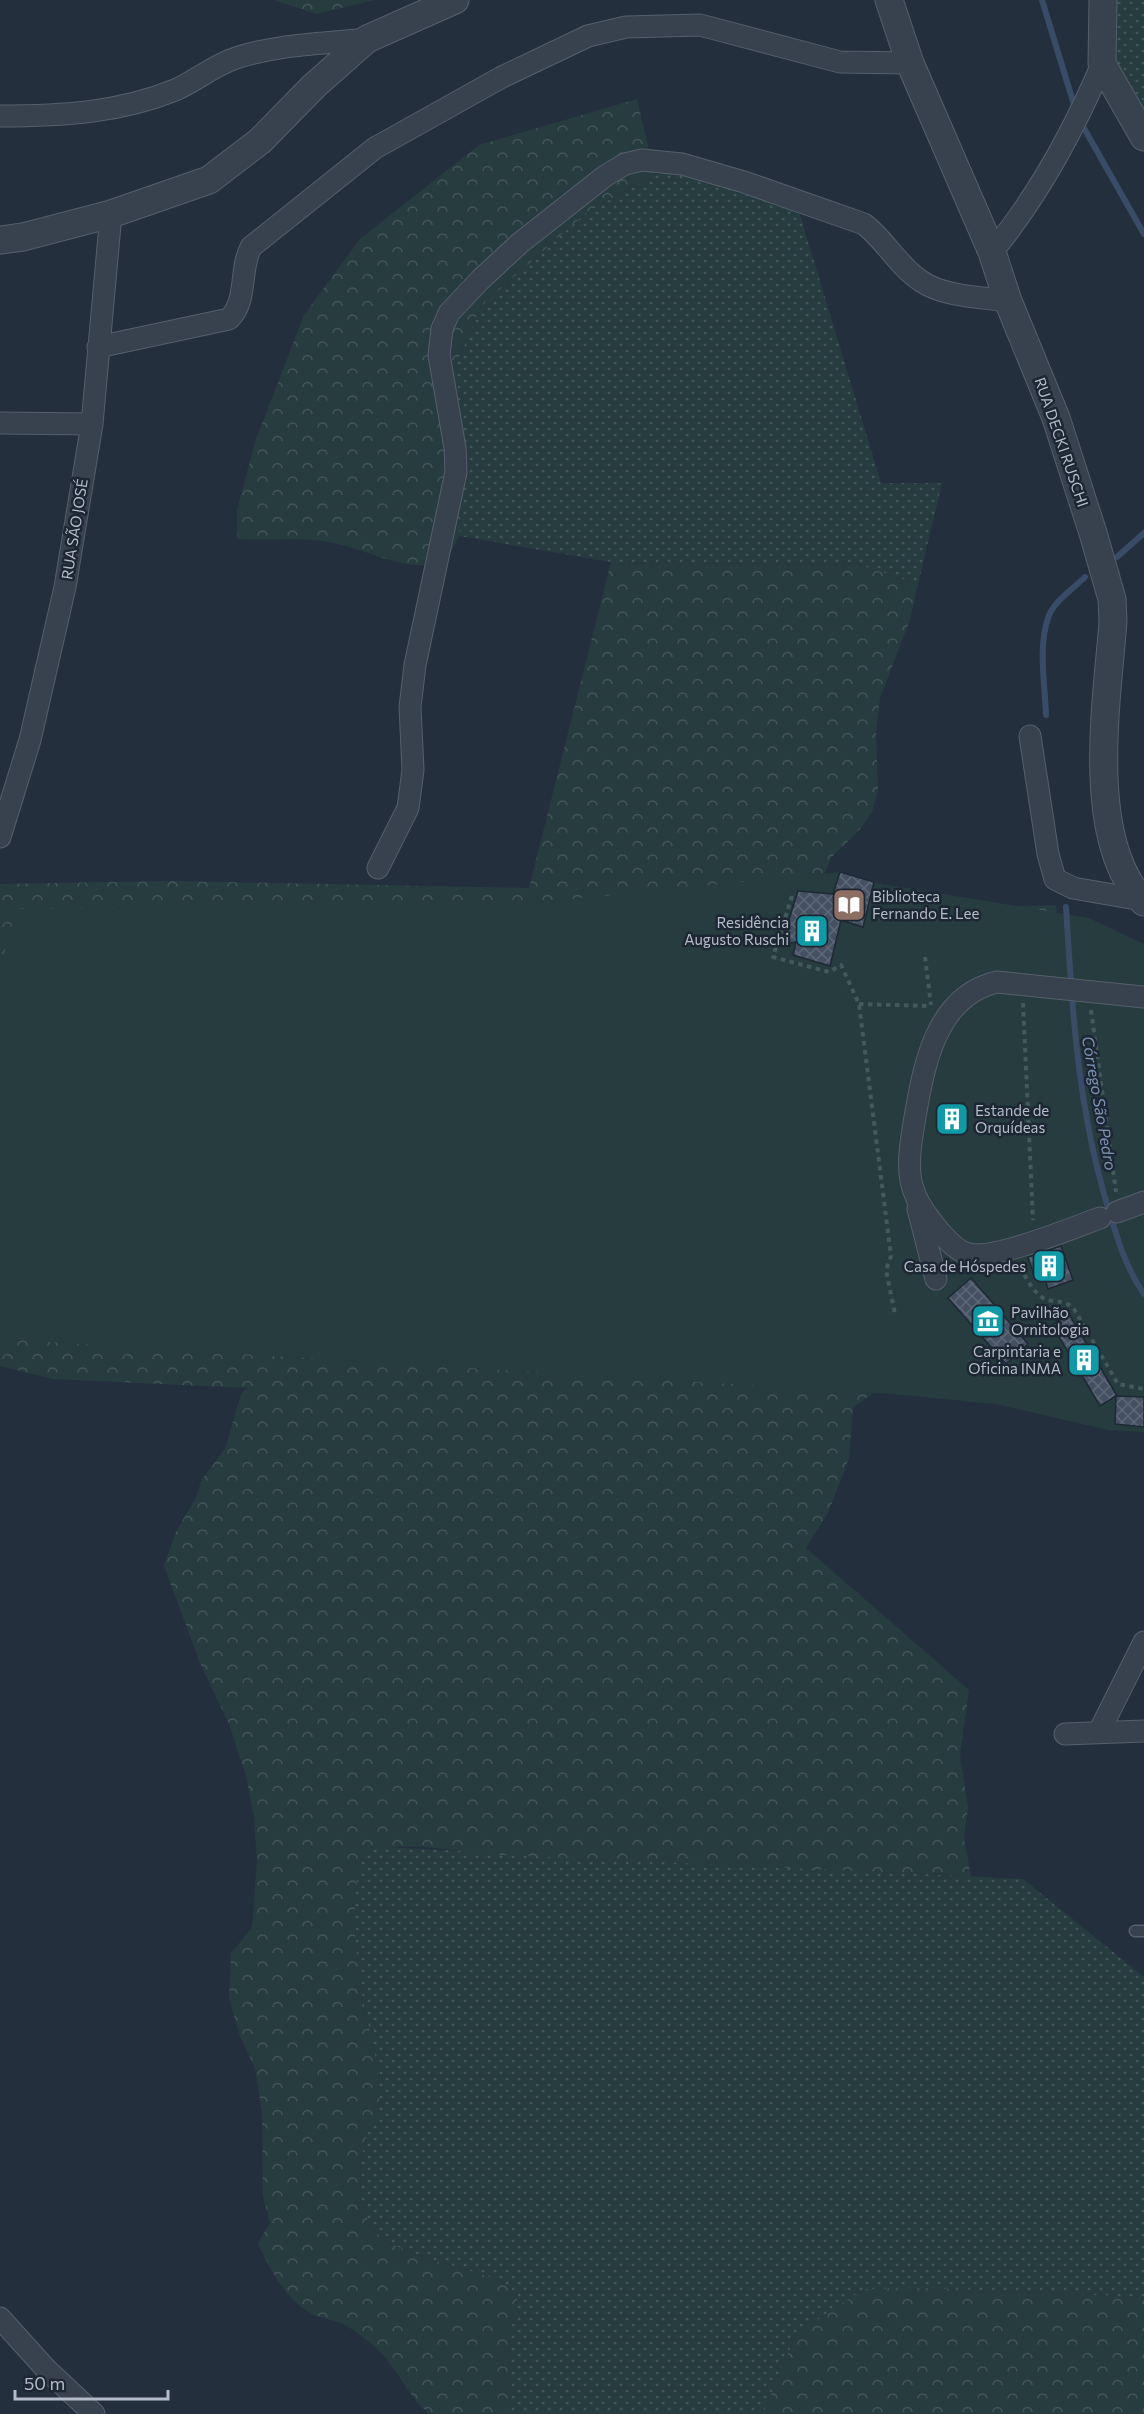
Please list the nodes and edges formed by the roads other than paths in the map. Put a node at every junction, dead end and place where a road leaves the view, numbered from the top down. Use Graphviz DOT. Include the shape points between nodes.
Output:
graph roads {
  1 [pos="455,0"];
  2 [pos="889,0"];
  3 [pos="1103,0"];
  4 [pos="367,39"];
  5 [pos="910,63"];
  6 [pos="1102,64"];
  7 [pos="0,116"];
  8 [pos="1144,137"];
  9 [pos="111,214"];
  10 [pos="0,240"];
  11 [pos="992,252"];
  12 [pos="1008,301"];
  13 [pos="98,347"];
  14 [pos="0,423"];
  15 [pos="92,424"];
  16 [pos="1030,736"];
  17 [pos="0,837"];
  18 [pos="378,868"];
  19 [pos="1143,901"];
  20 [pos="1144,997"];
  21 [pos="915,1194"];
  22 [pos="1144,1202"];
  23 [pos="936,1279"];
  24 [pos="1144,1642"];
  25 [pos="1144,1731"];
  26 [pos="1099,1732"];
  27 [pos="1065,1734"];
  28 [pos="0,2318"];
  29 [pos="94,2414"];
  1 -- 4 [label="street"];
  2 -- 5 [label="street, RUA DECKI RUSCHI"];
  3 -- 6 [label="street"];
  4 -- 7 [label="street" via="272,49 235,58 177,89 133,105 64,116"];
  4 -- 9 [label="street" via="260,141 209,180"];
  5 -- 11 [label="street, RUA DECKI RUSCHI"];
  5 -- 13 [label="street" via="840,62 700,25 626,27 588,36 502,77 375,148 251,247 243,268 239,307 229,319"];
  6 -- 8 [label="street"];
  6 -- 11 [label="street" via="1051,169 1018,221"];
  9 -- 10 [label="street"];
  9 -- 13 [label="street, RUA SÃO JOSÉ"];
  11 -- 12 [label="street, RUA DECKI RUSCHI"];
  12 -- 18 [label="street" via="928,285 864,224 744,182 669,161 625,164 520,243 449,314 442,329 440,370 453,432 456,472 415,665 410,707 413,770 408,808"];
  12 -- 19 [label="street, RUA DECKI RUSCHI" via="1056,418 1112,599 1104,808 1115,852"];
  13 -- 15 [label="street, RUA SÃO JOSÉ"];
  14 -- 15 [label="street"];
  15 -- 17 [label="street, RUA SÃO JOSÉ" via="64,587 30,740"];
  16 -- 19 [label="street" via="1055,879 1073,888"];
  20 -- 21 [label="street" via="997,982 983,985 955,1006 929,1052 920,1088 911,1153"];
  21 -- 22 [label="street" via="945,1238 964,1253 979,1255 1034,1242"];
  21 -- 23 [label="street"];
  24 -- 26 [label="street"];
  25 -- 26 [label="street"];
  26 -- 27 [label="street"];
  28 -- 29 [label="street"];
}
